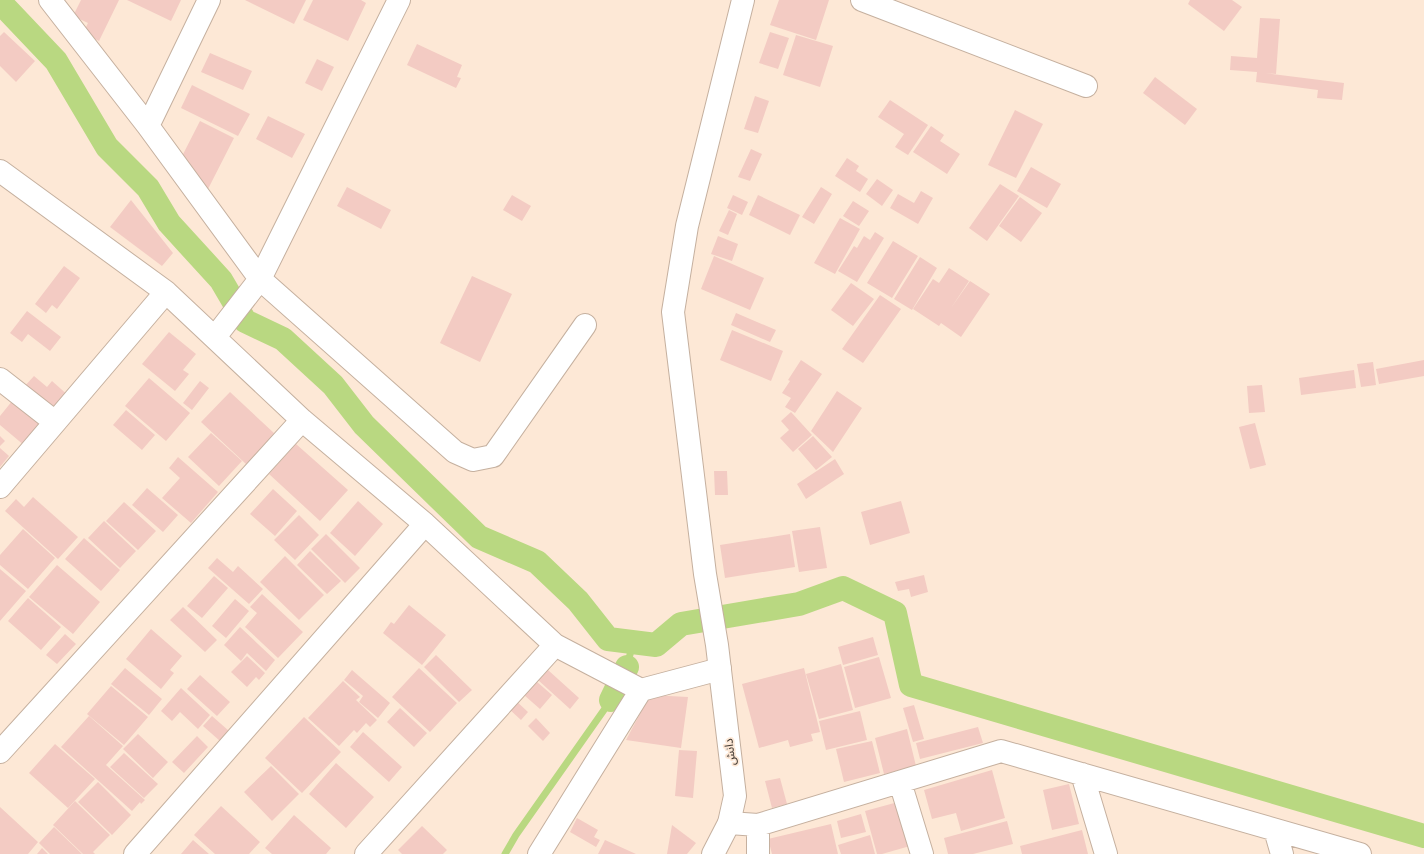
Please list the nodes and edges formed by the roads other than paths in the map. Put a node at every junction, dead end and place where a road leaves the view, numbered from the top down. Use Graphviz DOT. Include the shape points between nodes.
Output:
graph roads {
  1 [pos="50,0"];
  2 [pos="209,0"];
  3 [pos="399,0"];
  4 [pos="744,0"];
  5 [pos="862,0"];
  6 [pos="1086,86"];
  7 [pos="148,126"];
  8 [pos="0,171"];
  9 [pos="260,279"];
  10 [pos="166,292"];
  11 [pos="585,325"];
  12 [pos="216,337"];
  13 [pos="0,378"];
  14 [pos="302,420"];
  15 [pos="55,422"];
  16 [pos="0,486"];
  17 [pos="426,524"];
  18 [pos="555,645"];
  19 [pos="720,669"];
  20 [pos="641,690"];
  21 [pos="0,752"];
  22 [pos="1082,774"];
  23 [pos="900,782"];
  24 [pos="729,822"];
  25 [pos="758,825"];
  26 [pos="1275,830"];
  27 [pos="134,854"];
  28 [pos="366,854"];
  29 [pos="539,854"];
  30 [pos="713,854"];
  31 [pos="758,854"];
  32 [pos="922,854"];
  33 [pos="1106,854"];
  34 [pos="1282,854"];
  35 [pos="1360,854"];
  1 -- 7 [label="street"];
  2 -- 7 [label="street"];
  3 -- 9 [label="street"];
  4 -- 19 [label="street, دانش" via="687,226 673,312 705,574"];
  5 -- 6 [label="street"];
  7 -- 9 [label="street"];
  8 -- 10 [label="street"];
  9 -- 11 [label="street" via="455,452 473,460 493,456"];
  9 -- 12 [label="street"];
  10 -- 12 [label="street"];
  10 -- 15 [label="street"];
  12 -- 14 [label="street"];
  13 -- 15 [label="street"];
  14 -- 17 [label="street"];
  14 -- 21 [label="street"];
  15 -- 16 [label="street"];
  17 -- 18 [label="street"];
  17 -- 27 [label="street"];
  18 -- 20 [label="street"];
  18 -- 28 [label="street"];
  19 -- 20 [label="street"];
  19 -- 24 [label="street, دانش" via="735,796"];
  20 -- 29 [label="street"];
  22 -- 23 [label="street" via="1001,751"];
  22 -- 26 [label="street"];
  22 -- 33 [label="street"];
  23 -- 25 [label="street"];
  23 -- 32 [label="street"];
  24 -- 25 [label="street"];
  24 -- 30 [label="street, دانش"];
  25 -- 31 [label="street"];
  26 -- 34 [label="street"];
  26 -- 35 [label="street"];
}
